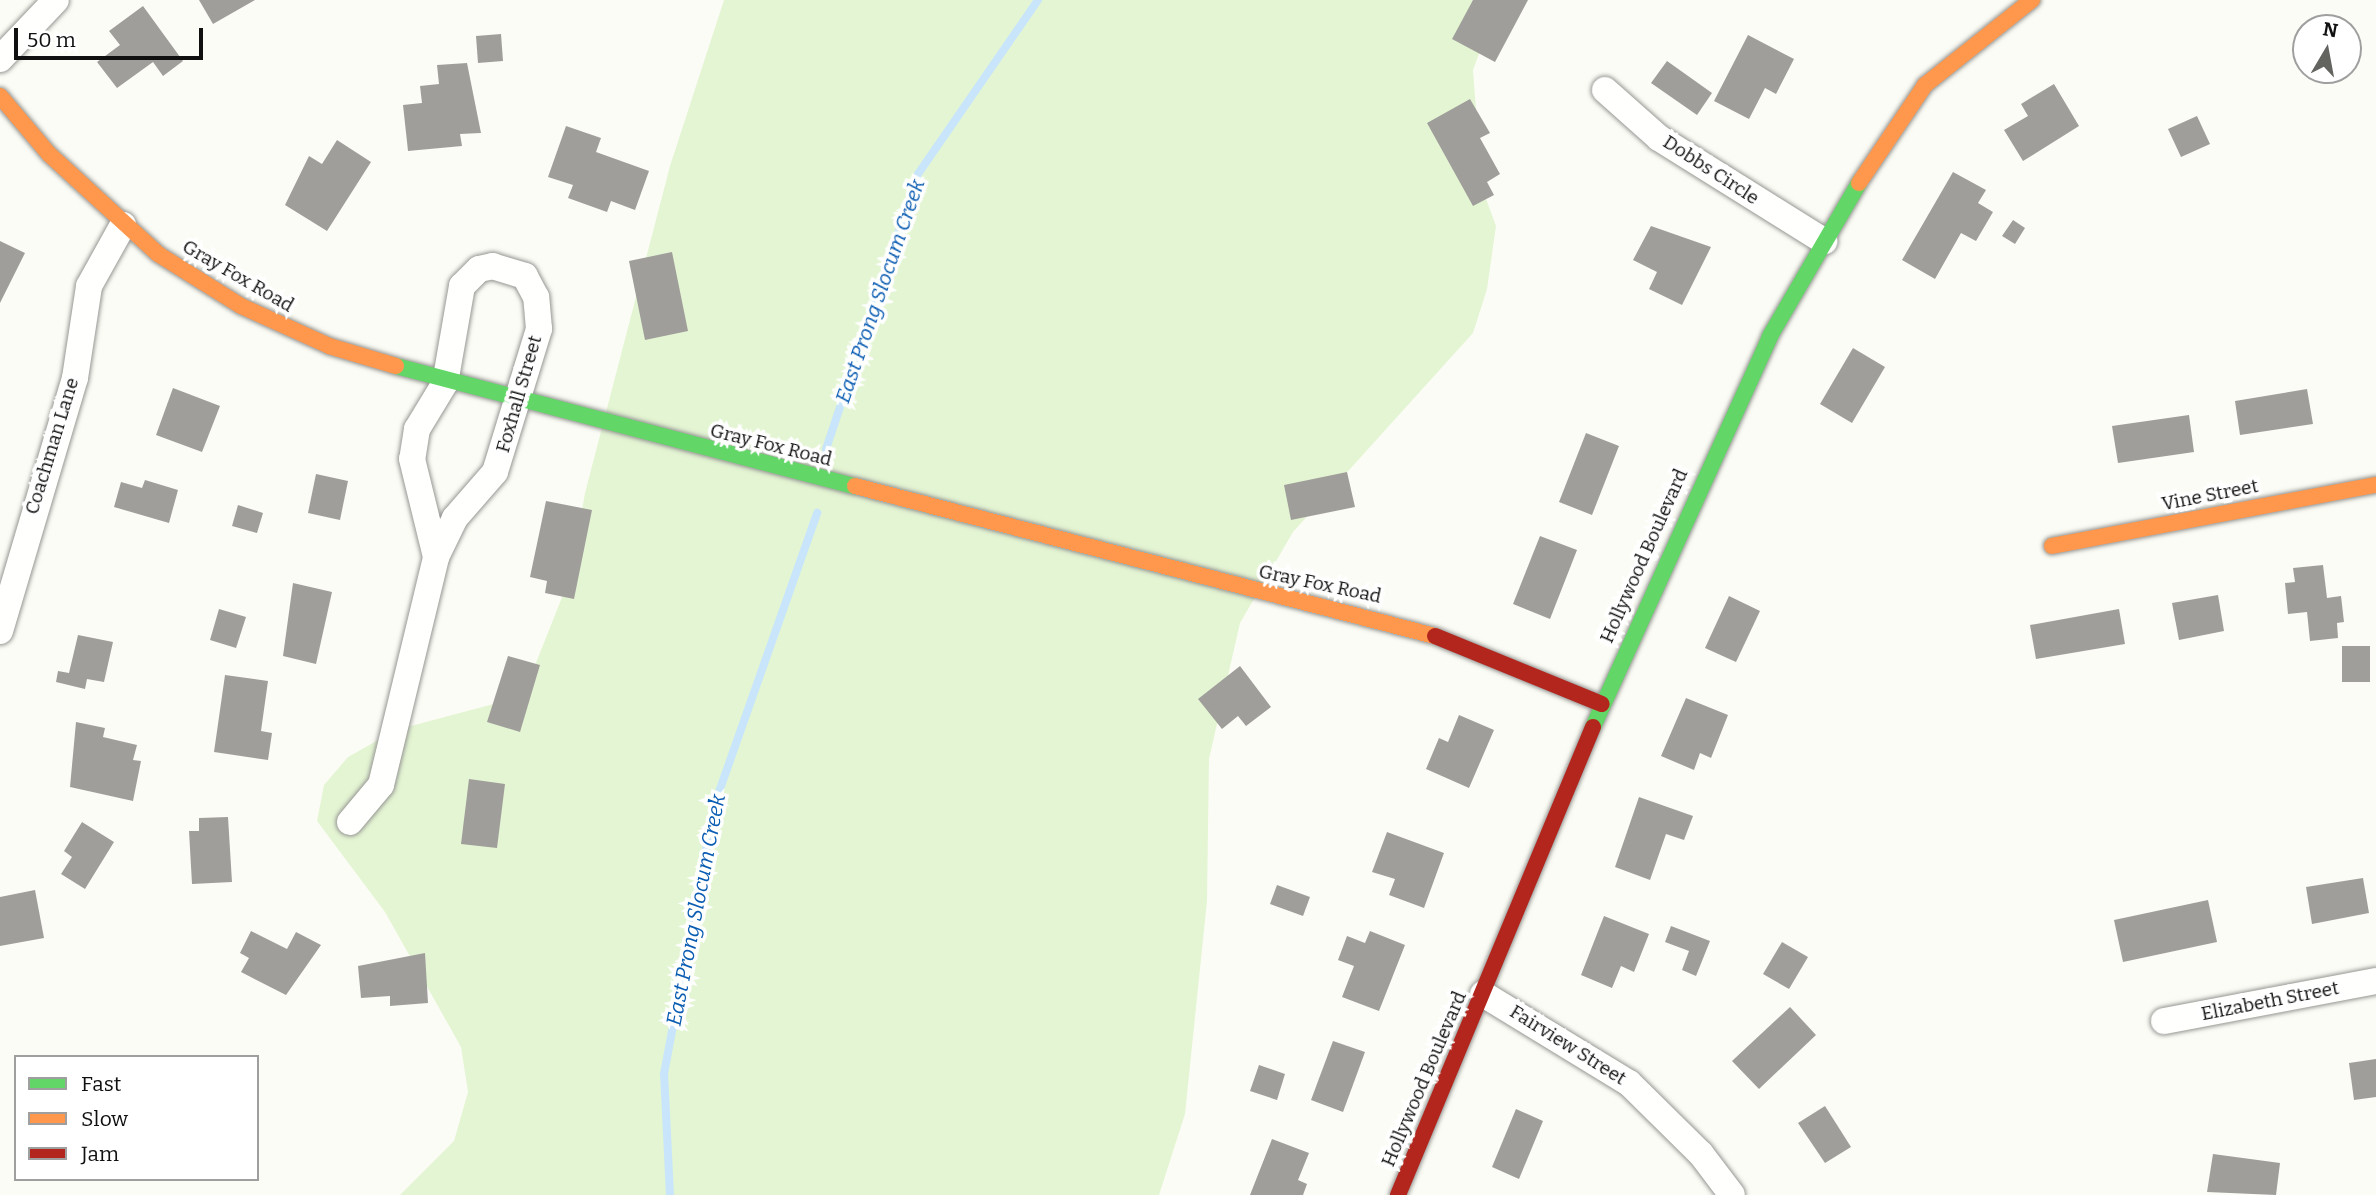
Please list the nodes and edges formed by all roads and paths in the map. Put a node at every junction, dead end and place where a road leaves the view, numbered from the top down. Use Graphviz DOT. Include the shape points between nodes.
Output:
graph roads {
  1 [pos="56,0"];
  2 [pos="2019,3"];
  3 [pos="0,60"];
  4 [pos="1605,90"];
  5 [pos="0,96"];
  6 [pos="123,225"];
  7 [pos="1824,241"];
  8 [pos="445,383"];
  9 [pos="518,402"];
  10 [pos="2376,485"];
  11 [pos="2052,546"];
  12 [pos="436,556"];
  13 [pos="0,631"];
  14 [pos="1602,704"];
  15 [pos="350,822"];
  16 [pos="2376,981"];
  17 [pos="1483,994"];
  18 [pos="2164,1021"];
  19 [pos="1398,1195"];
  20 [pos="1732,1195"];
  1 -- 3 [label="street"];
  2 -- 7 [label="street, Hollywood Boulevard" via="1925,85"];
  4 -- 7 [label="street, Dobbs Circle" via="1660,138"];
  5 -- 6 [label="street, Gray Fox Road"];
  6 -- 8 [label="street, Gray Fox Road" via="252,311 329,346"];
  6 -- 13 [label="street, Coachman Lane" via="89,286 75,378"];
  7 -- 14 [label="street, Hollywood Boulevard" via="1742,391"];
  8 -- 9 [label="street, Gray Fox Road"];
  8 -- 9 [label="street, Foxhall Street" via="462,286 479,269 494,266 524,276 536,297 539,329"];
  8 -- 12 [label="street, Foxhall Street" via="417,429 412,459"];
  9 -- 12 [label="street, Foxhall Street" via="495,472 455,518"];
  9 -- 14 [label="street, Gray Fox Road" via="1373,616 1489,654"];
  10 -- 11 [label="street, Vine Street"];
  12 -- 15 [label="street, Foxhall Street" via="381,785"];
  14 -- 17 [label="street, Hollywood Boulevard"];
  16 -- 18 [label="street, Elizabeth Street"];
  17 -- 19 [label="street, Hollywood Boulevard"];
  17 -- 20 [label="street, Fairview Street" via="1629,1083 1701,1154"];
}
